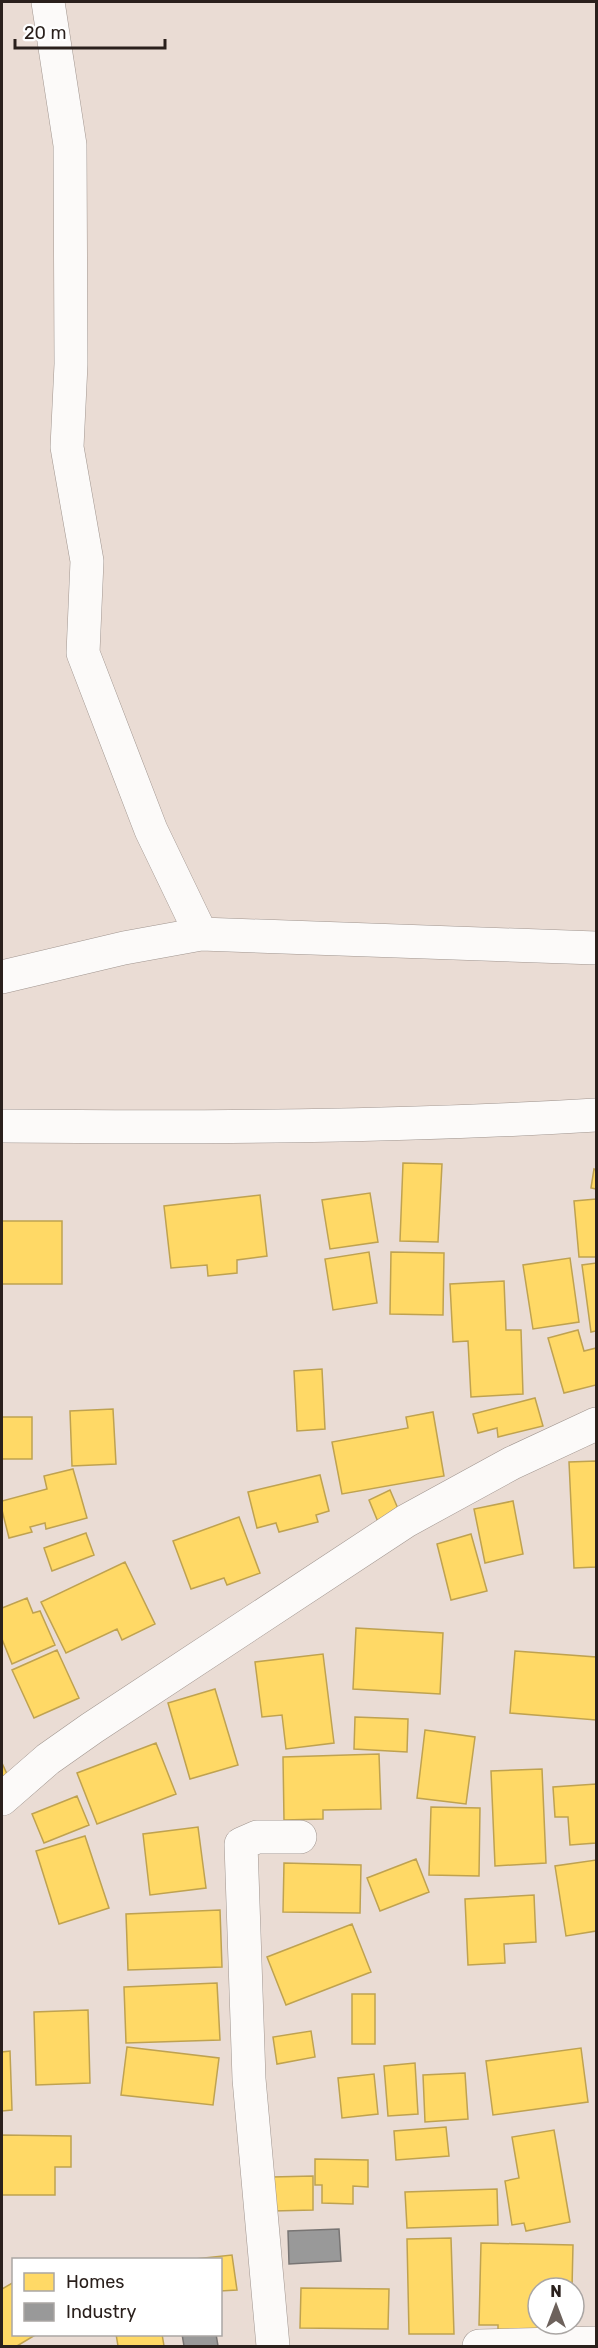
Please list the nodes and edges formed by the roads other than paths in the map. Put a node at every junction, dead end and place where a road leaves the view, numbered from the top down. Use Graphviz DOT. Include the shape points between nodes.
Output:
graph roads {
  1 [pos="48,2"];
  2 [pos="201,934"];
  3 [pos="597,948"];
  4 [pos="2,977"];
  5 [pos="597,1115"];
  6 [pos="2,1126"];
  7 [pos="597,1424"];
  8 [pos="2,1799"];
  9 [pos="300,1836"];
  10 [pos="597,2343"];
  11 [pos="273,2346"];
  12 [pos="479,2346"];
  1 -- 2 [label="street" via="70,145 71,364 67,447 87,561 83,653 151,830"];
  2 -- 3 [label="street"];
  2 -- 4 [label="street"];
  5 -- 6 [label="street" via="176,1128"];
  7 -- 8 [label="street" via="512,1463 406,1521 48,1758"];
  9 -- 11 [label="street" via="257,1837 241,1844 249,2079"];
  10 -- 12 [label="street"];
}
